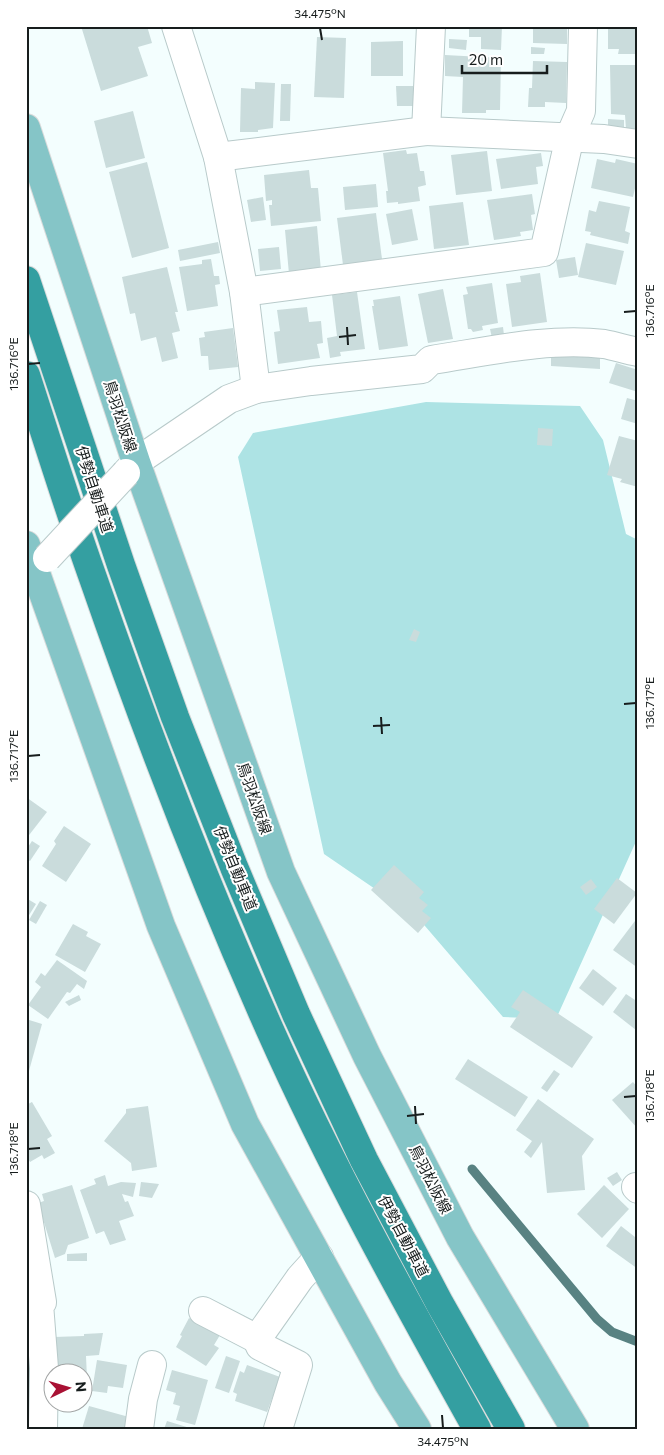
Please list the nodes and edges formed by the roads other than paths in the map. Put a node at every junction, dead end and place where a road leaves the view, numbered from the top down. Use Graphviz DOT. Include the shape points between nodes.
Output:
graph roads {
  1 [pos="176,26"];
  2 [pos="430,26"];
  3 [pos="583,26"];
  4 [pos="26,128"];
  5 [pos="426,130"];
  6 [pos="570,136"];
  7 [pos="638,144"];
  8 [pos="218,157"];
  9 [pos="26,280"];
  10 [pos="244,292"];
  11 [pos="638,352"];
  12 [pos="26,375"];
  13 [pos="256,389"];
  14 [pos="131,467"];
  15 [pos="33,562"];
  16 [pos="26,1205"];
  17 [pos="319,1257"];
  18 [pos="203,1311"];
  19 [pos="257,1339"];
  20 [pos="152,1365"];
  21 [pos="43,1429"];
  22 [pos="139,1429"];
  23 [pos="278,1429"];
  24 [pos="417,1429"];
  25 [pos="478,1429"];
  26 [pos="511,1429"];
  27 [pos="575,1429"];
  1 -- 8 [label="street"];
  2 -- 5 [label="street"];
  3 -- 6 [label="street" via="581,112"];
  4 -- 14 [label="main road, 鳥羽松阪線"];
  5 -- 6 [label="street"];
  5 -- 8 [label="street"];
  6 -- 7 [label="street"];
  6 -- 10 [label="street" via="544,252"];
  8 -- 10 [label="street"];
  9 -- 26 [label="highway, 伊勢自動車道" via="172,708 296,1014 364,1160"];
  10 -- 13 [label="street"];
  11 -- 13 [label="street" via="605,344 566,342 534,345 431,360 422,369"];
  12 -- 25 [label="highway, 伊勢自動車道" via="92,577 147,730 266,1022 340,1177"];
  13 -- 14 [label="street" via="229,398"];
  14 -- 15 [label="street, bridge"];
  14 -- 27 [label="main road, 鳥羽松阪線" via="281,872 367,1056 460,1237"];
  15 -- 17 [label="main road" via="161,926 245,1124"];
  16 -- 21 [label="street" via="42,1302 39,1304 44,1368"];
  17 -- 19 [label="street"];
  17 -- 24 [label="main road"];
  18 -- 19 [label="street"];
  19 -- 23 [label="street" via="260,1346 298,1365"];
  20 -- 22 [label="street"];
}
